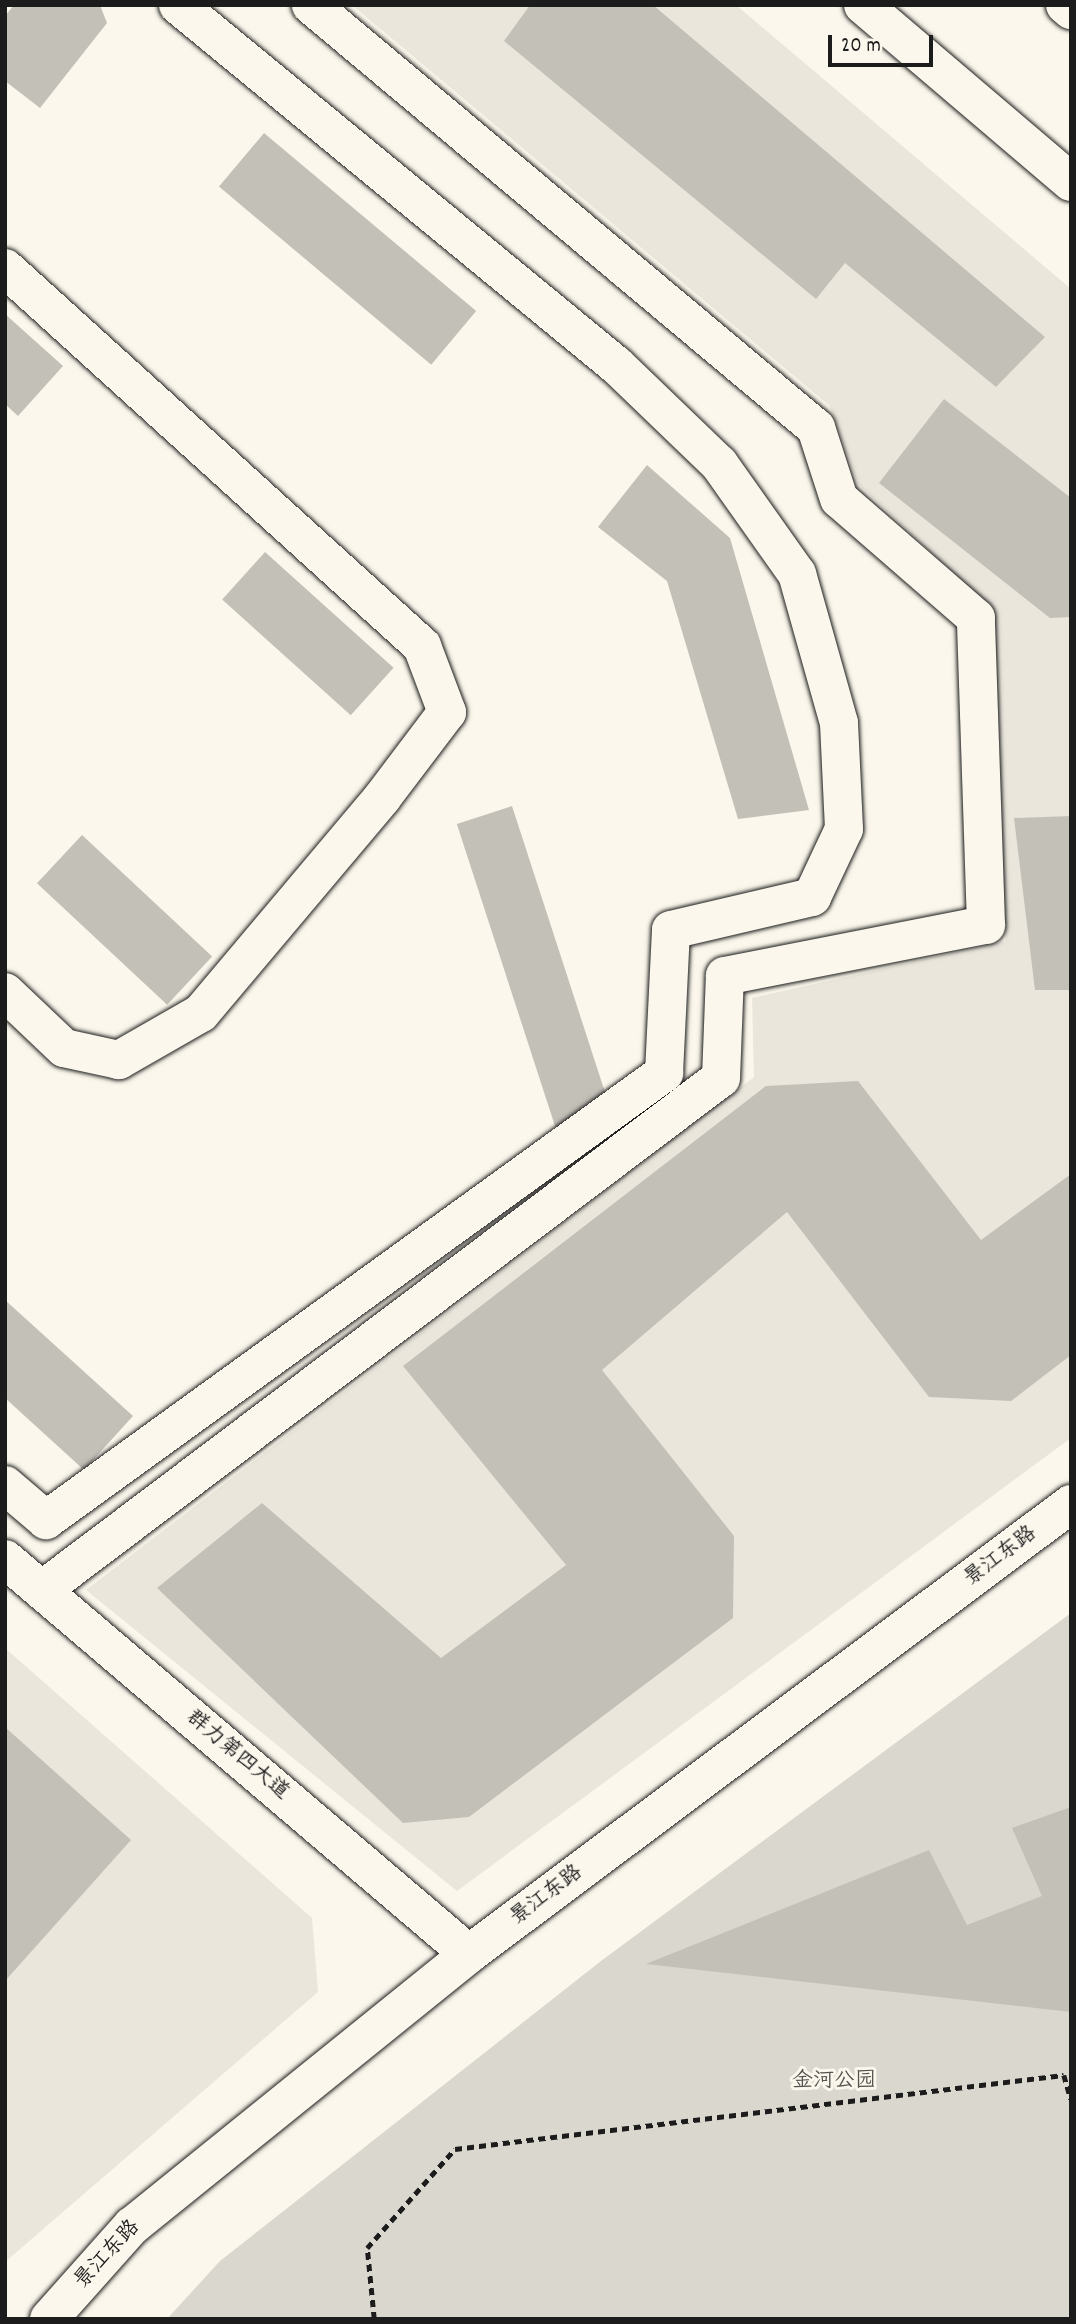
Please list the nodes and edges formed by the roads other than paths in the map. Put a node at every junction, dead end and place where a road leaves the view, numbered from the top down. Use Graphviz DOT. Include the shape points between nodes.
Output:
graph roads {
  1 [pos="178,5"];
  2 [pos="311,5"];
  3 [pos="863,5"];
  4 [pos="1065,5"];
  5 [pos="1071,10"];
  6 [pos="1071,182"];
  7 [pos="5,268"];
  8 [pos="5,992"];
  9 [pos="5,1485"];
  10 [pos="1071,1504"];
  11 [pos="5,1559"];
  12 [pos="42,1590"];
  13 [pos="469,1954"];
  14 [pos="49,2319"];
  1 -- 9 [label="street" via="616,365 719,464 797,574 839,723 844,829 812,897 671,930 664,1073 46,1520"];
  2 -- 12 [label="street" via="816,428 839,499 976,618 986,925 725,976 721,1078"];
  3 -- 6 [label="street"];
  4 -- 5 [label="street"];
  7 -- 8 [label="street" via="422,646 447,712 382,798 201,1013 118,1060 64,1048"];
  10 -- 13 [label="street, 景江东路"];
  11 -- 12 [label="street, 群力第四大道"];
  12 -- 13 [label="street, 群力第四大道"];
  13 -- 14 [label="street, 景江东路" via="132,2226"];
}
